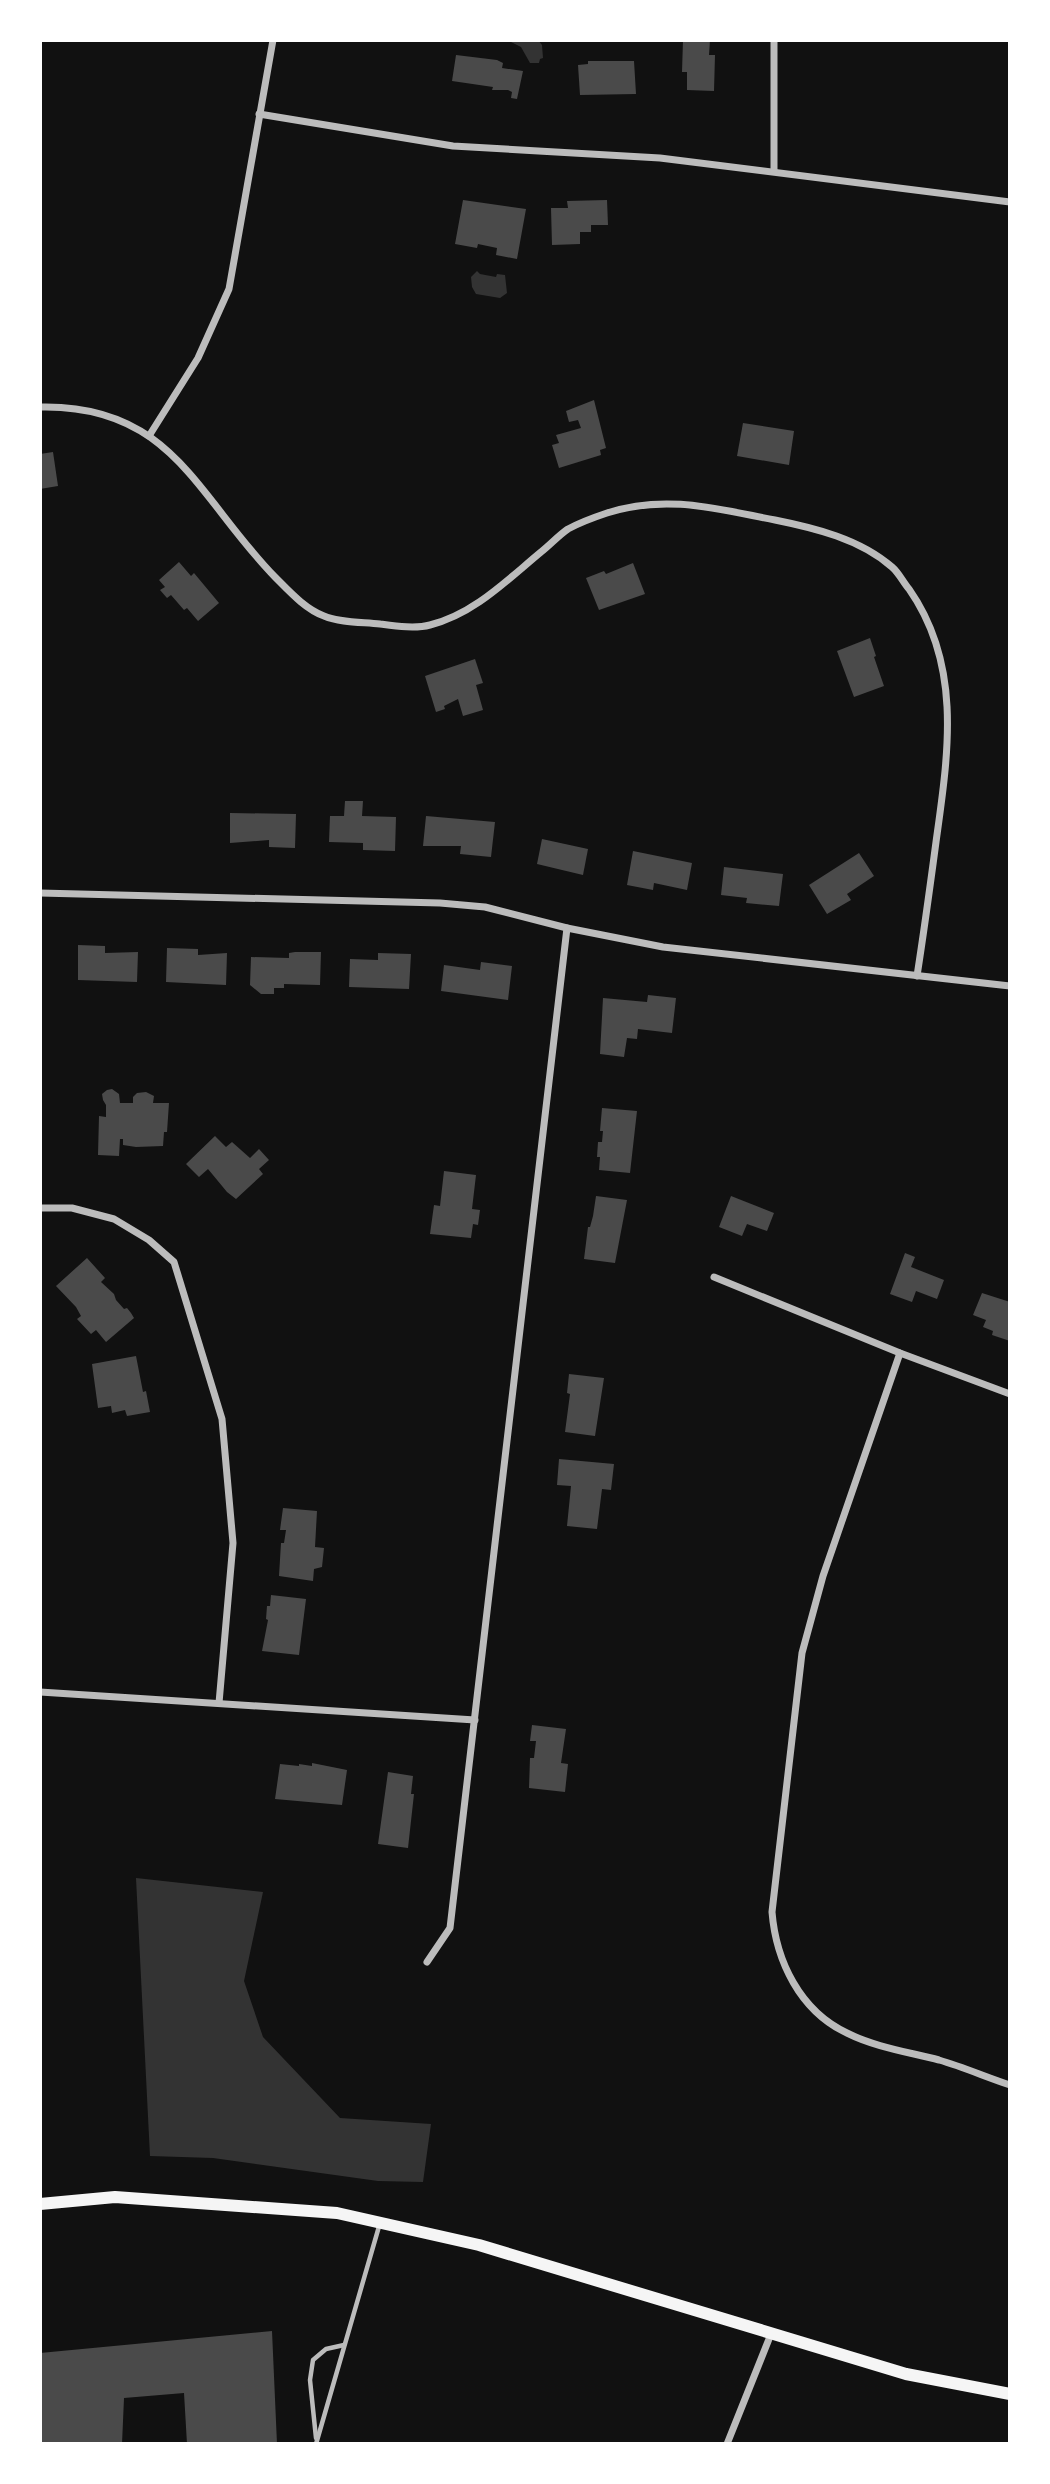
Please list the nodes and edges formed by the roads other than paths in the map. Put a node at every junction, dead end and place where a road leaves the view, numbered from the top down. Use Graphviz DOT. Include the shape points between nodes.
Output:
graph roads {
  1 [pos="273,40"];
  2 [pos="774,40"];
  3 [pos="259,114"];
  4 [pos="774,171"];
  5 [pos="1010,202"];
  6 [pos="40,407"];
  7 [pos="149,436"];
  8 [pos="40,893"];
  9 [pos="568,928"];
  10 [pos="918,976"];
  11 [pos="1010,986"];
  12 [pos="40,1208"];
  13 [pos="714,1277"];
  14 [pos="900,1353"];
  15 [pos="1010,1394"];
  16 [pos="40,1692"];
  17 [pos="219,1703"];
  18 [pos="475,1720"];
  19 [pos="427,1962"];
  20 [pos="1010,2085"];
  21 [pos="40,2204"];
  22 [pos="381,2222"];
  23 [pos="771,2334"];
  24 [pos="345,2345"];
  25 [pos="1010,2394"];
  26 [pos="316,2443"];
  27 [pos="727,2444"];
  1 -- 3 [label="street"];
  2 -- 4 [label="street"];
  3 -- 4 [label="street" via="453,146"];
  3 -- 7 [label="street" via="229,289 198,358"];
  4 -- 5 [label="street"];
  6 -- 7 [label="street" via="95,412"];
  7 -- 10 [label="street" via="188,470 296,598 324,616 355,622 426,626 451,617 484,599 568,529 649,504 690,503 810,527 871,551 894,569 915,599 935,637 943,667 948,759"];
  8 -- 9 [label="street" via="440,903 485,907"];
  9 -- 10 [label="street" via="663,947"];
  9 -- 18 [label="street"];
  10 -- 11 [label="street"];
  12 -- 17 [label="street" via="72,1208 114,1219 174,1262 222,1419 233,1543"];
  13 -- 14 [label="street"];
  14 -- 15 [label="street"];
  14 -- 20 [label="street" via="822,1576 802,1653 772,1912 774,1932 790,1977 827,2022 866,2041"];
  16 -- 17 [label="street"];
  17 -- 18 [label="street"];
  18 -- 19 [label="street" via="450,1928"];
  21 -- 22 [label="main road" via="115,2197 337,2213"];
  22 -- 23 [label="main road" via="479,2245"];
  22 -- 24 [label="lane"];
  23 -- 25 [label="main road" via="906,2374"];
  23 -- 27 [label="street"];
  24 -- 26 [label="lane"];
  24 -- 26 [label="lane" via="326,2349 313,2360 310,2380"];
}
